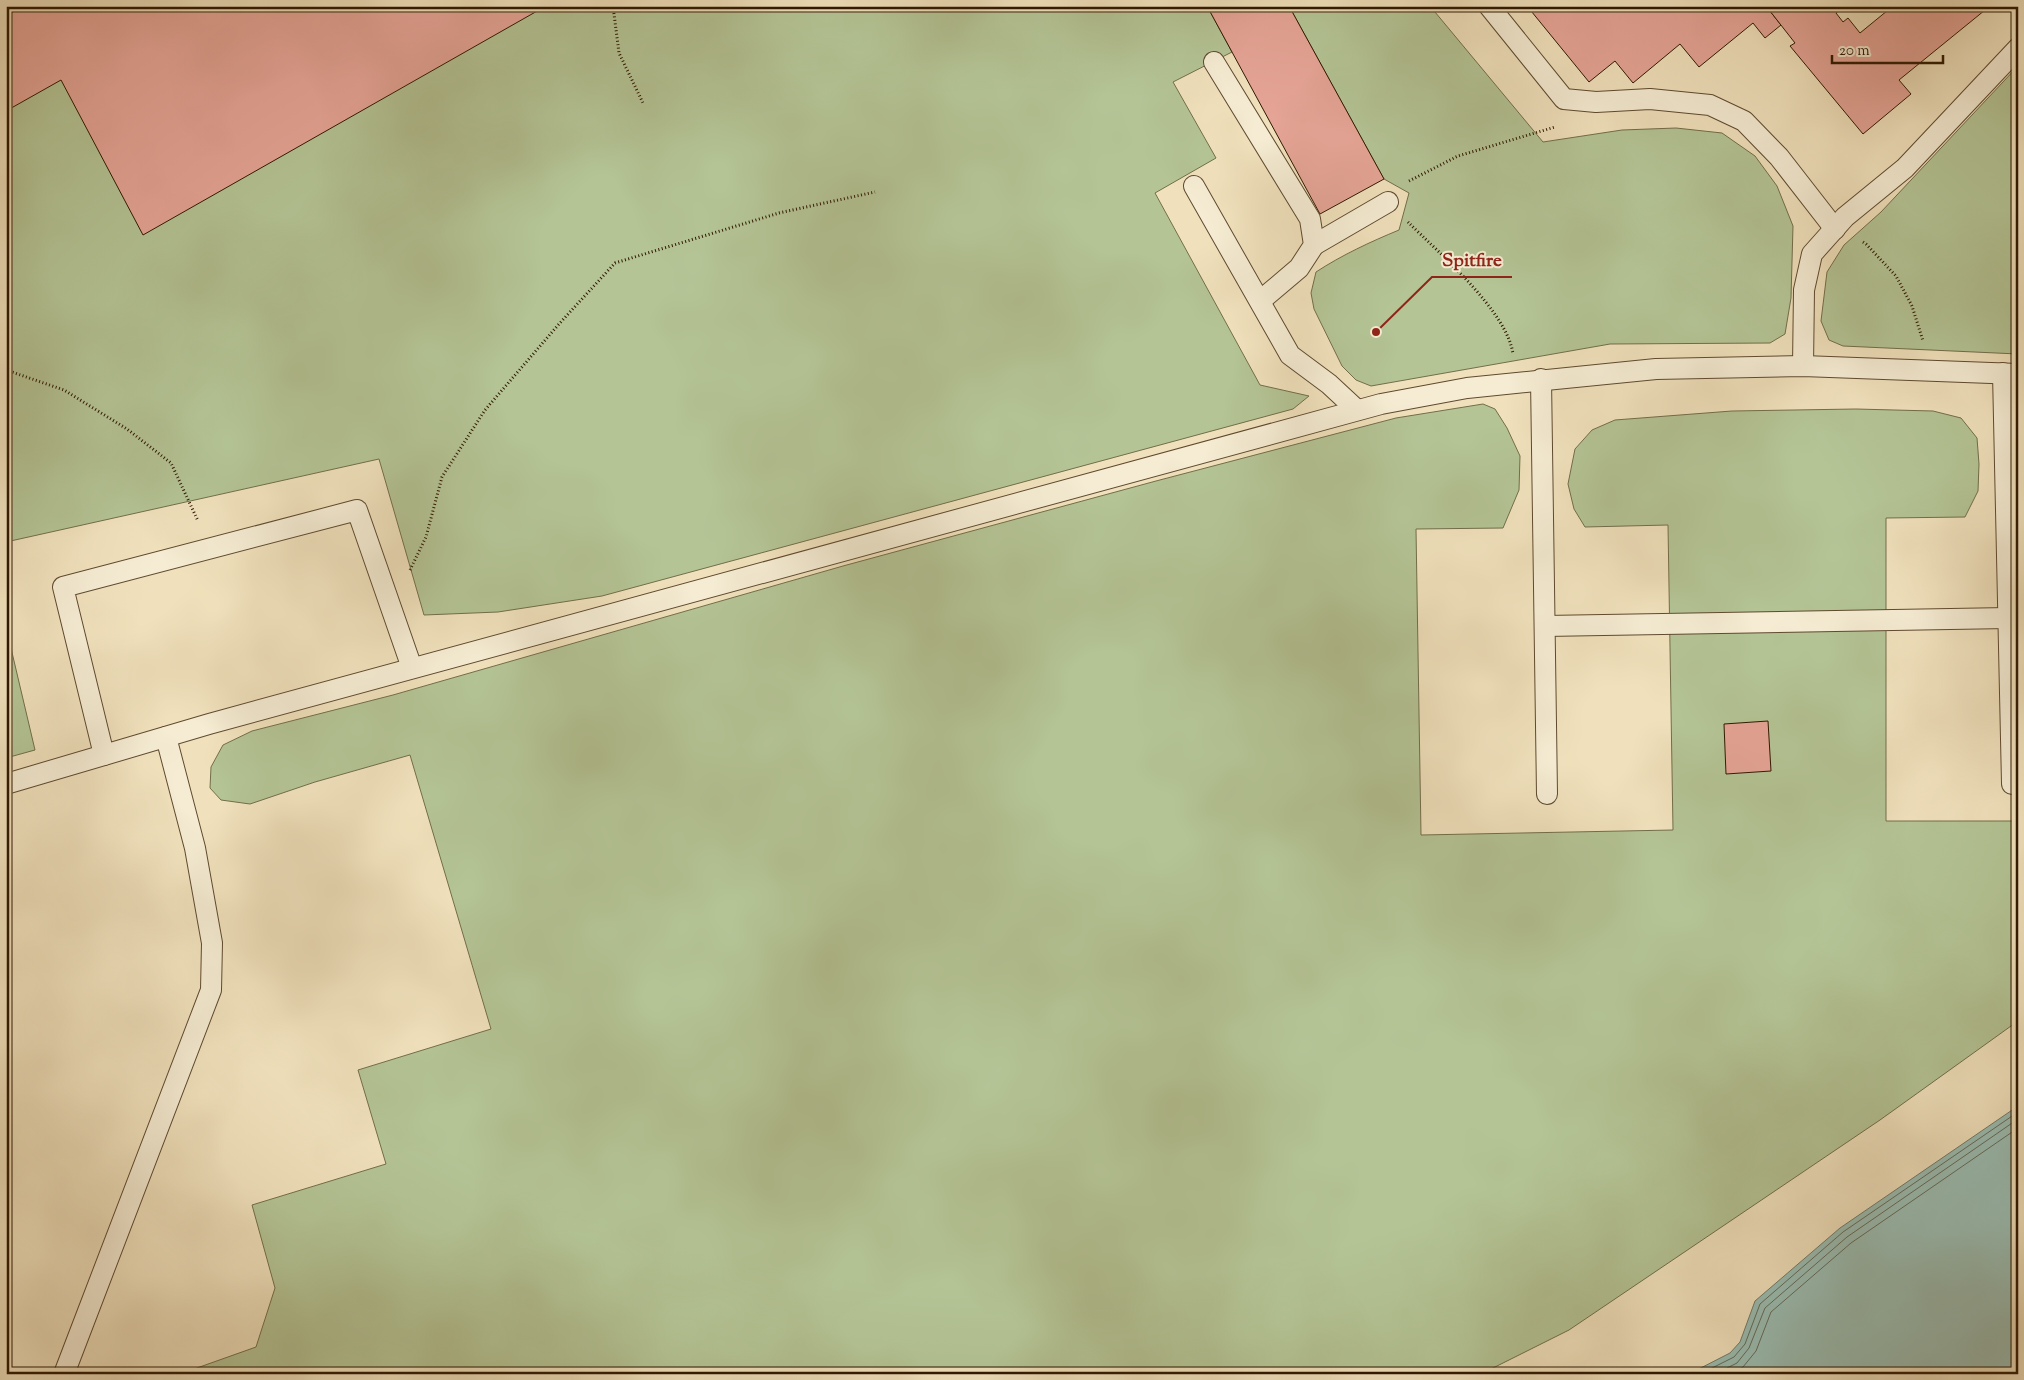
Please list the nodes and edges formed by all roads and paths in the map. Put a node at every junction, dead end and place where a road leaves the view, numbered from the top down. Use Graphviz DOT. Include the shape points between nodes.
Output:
graph roads {
  1 [pos="613,6"];
  2 [pos="1489,6"];
  3 [pos="2018,48"];
  4 [pos="1214,62"];
  5 [pos="1596,102"];
  6 [pos="643,103"];
  7 [pos="1194,186"];
  8 [pos="875,192"];
  9 [pos="1388,202"];
  10 [pos="1835,228"];
  11 [pos="1314,245"];
  12 [pos="1260,301"];
  13 [pos="1803,366"];
  14 [pos="6,370"];
  15 [pos="1924,370"];
  16 [pos="2010,373"];
  17 [pos="1541,379"];
  18 [pos="1518,382"];
  19 [pos="1357,410"];
  20 [pos="210,548"];
  21 [pos="391,609"];
  22 [pos="2008,618"];
  23 [pos="1545,626"];
  24 [pos="412,668"];
  25 [pos="166,737"];
  26 [pos="104,755"];
  27 [pos="6,784"];
  28 [pos="2012,784"];
  29 [pos="1548,794"];
  30 [pos="64,1374"];
  1 -- 6 [label="path" via="618,53"];
  2 -- 5 [label="lane" via="1564,98"];
  3 -- 10 [label="lane" via="1905,168"];
  4 -- 11 [label="lane" via="1310,219"];
  5 -- 9 [label="path" via="1570,122 1458,156 1404,183"];
  5 -- 10 [label="lane" via="1650,98 1710,105 1744,121 1779,157"];
  7 -- 12 [label="lane"];
  8 -- 21 [label="path" via="779,213 615,263 485,410 442,477 426,536"];
  9 -- 11 [label="lane"];
  9 -- 18 [label="path" via="1486,302 1511,342"];
  10 -- 13 [label="lane" via="1812,254 1804,290"];
  10 -- 15 [label="path" via="1866,244 1896,276 1912,306 1924,344"];
  11 -- 12 [label="lane" via="1299,268"];
  12 -- 19 [label="lane" via="1290,355"];
  13 -- 15 [label="lane"];
  13 -- 17 [label="lane" via="1656,368"];
  14 -- 20 [label="path" via="64,390 127,429 171,463"];
  15 -- 16 [label="lane"];
  16 -- 22 [label="lane"];
  17 -- 18 [label="lane"];
  17 -- 23 [label="lane"];
  18 -- 19 [label="lane" via="1467,388"];
  19 -- 24 [label="lane"];
  20 -- 21 [label="lane" via="357,510"];
  20 -- 26 [label="lane" via="63,587"];
  21 -- 24 [label="lane"];
  22 -- 23 [label="lane"];
  22 -- 28 [label="lane"];
  23 -- 29 [label="lane"];
  24 -- 25 [label="lane"];
  25 -- 26 [label="lane"];
  25 -- 30 [label="lane" via="195,848 209,924 211,990"];
  26 -- 27 [label="lane"];
}
